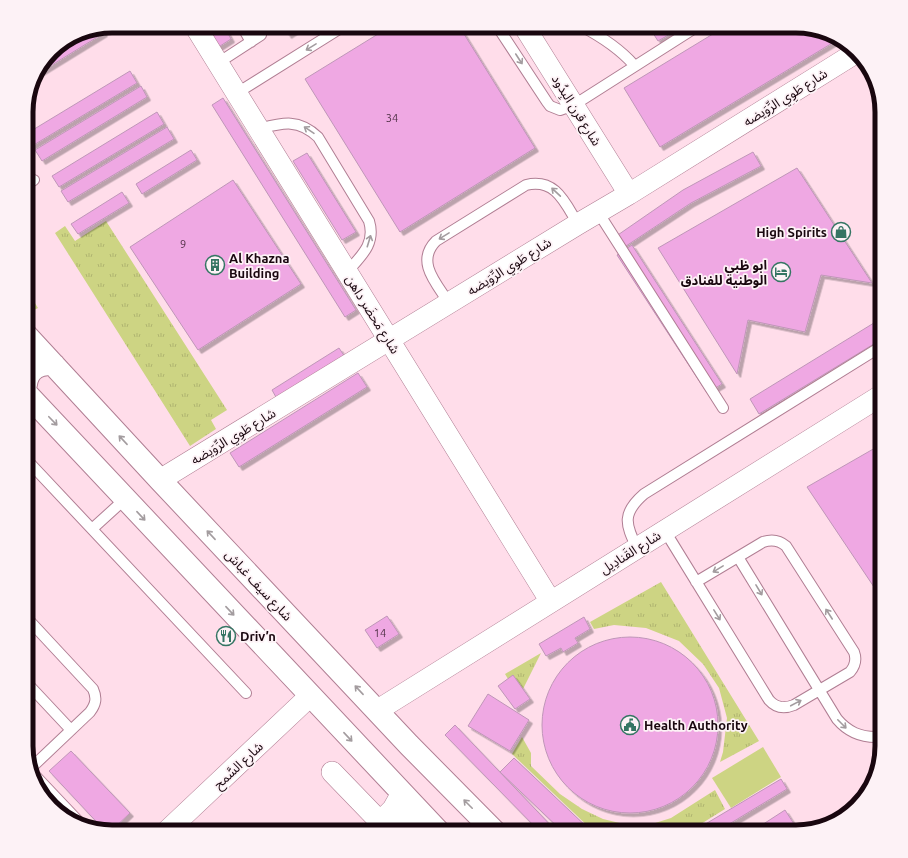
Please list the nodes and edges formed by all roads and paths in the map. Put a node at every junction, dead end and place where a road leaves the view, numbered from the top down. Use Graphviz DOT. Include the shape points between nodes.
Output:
graph roads {
  1 [pos="199,33"];
  2 [pos="246,33"];
  3 [pos="333,33"];
  4 [pos="502,33"];
  5 [pos="528,33"];
  6 [pos="594,33"];
  7 [pos="687,33"];
  8 [pos="261,35"];
  9 [pos="251,42"];
  10 [pos="851,56"];
  11 [pos="218,63"];
  12 [pos="634,65"];
  13 [pos="237,93"];
  14 [pos="574,105"];
  15 [pos="258,128"];
  16 [pos="630,194"];
  17 [pos="598,212"];
  18 [pos="578,224"];
  19 [pos="347,272"];
  20 [pos="449,303"];
  21 [pos="389,340"];
  22 [pos="33,343"];
  23 [pos="875,350"];
  24 [pos="54,365"];
  25 [pos="33,370"];
  26 [pos="33,397"];
  27 [pos="875,399"];
  28 [pos="723,408"];
  29 [pos="33,466"];
  30 [pos="160,480"];
  31 [pos="125,499"];
  32 [pos="92,529"];
  33 [pos="665,531"];
  34 [pos="638,548"];
  35 [pos="738,557"];
  36 [pos="696,582"];
  37 [pos="551,602"];
  38 [pos="33,625"];
  39 [pos="33,689"];
  40 [pos="820,690"];
  41 [pos="246,693"];
  42 [pos="310,696"];
  43 [pos="378,710"];
  44 [pos="71,730"];
  45 [pos="875,737"];
  46 [pos="36,764"];
  47 [pos="332,772"];
  48 [pos="38,774"];
  49 [pos="402,794"];
  50 [pos="420,813"];
  51 [pos="74,815"];
  52 [pos="173,825"];
  53 [pos="385,825"];
  54 [pos="390,825"];
  55 [pos="398,825"];
  56 [pos="432,825"];
  57 [pos="488,825"];
  1 -- 11 [label="street, شارع مَحضَر داهن"];
  2 -- 9 [label="lane"];
  3 -- 13 [label="lane, one-way"];
  4 -- 14 [label="lane, one-way" via="550,106 560,110"];
  5 -- 14 [label="street, شارع قرن البِدُود"];
  6 -- 12 [label="lane" via="608,41"];
  7 -- 12 [label="lane"];
  8 -- 9 [label="lane"];
  9 -- 11 [label="lane"];
  10 -- 16 [label="street, شارع طَوِي الرِّوَيضه"];
  11 -- 13 [label="street, شارع مَحضَر داهن"];
  12 -- 14 [label="lane"];
  13 -- 15 [label="street, شارع مَحضَر داهن"];
  14 -- 16 [label="street, شارع قرن البِدُود"];
  15 -- 19 [label="street, شارع مَحضَر داهن"];
  19 -- 15 [label="lane, one-way" via="367,248 371,227 318,137 306,128 290,123"];
  16 -- 17 [label="street, شارع طَوِي الرِّوَيضه"];
  17 -- 18 [label="street, شارع طَوِي الرِّوَيضه"];
  17 -- 28 [label="lane"];
  18 -- 20 [label="street, شارع طَوِي الرِّوَيضه"];
  18 -- 20 [label="lane, one-way" via="556,191 545,185 526,185 431,246 427,266"];
  19 -- 21 [label="street, شارع مَحضَر داهن"];
  20 -- 21 [label="street, شارع طَوِي الرِّوَيضه"];
  21 -- 30 [label="street, شارع طَوِي الرِّوَيضه"];
  21 -- 37 [label="street, شارع مَحضَر داهن"];
  22 -- 24 [label="street, شارع سيف غباش"];
  23 -- 34 [label="lane" via="644,494 628,513 630,535"];
  24 -- 25 [label="street" via="36,367"];
  30 -- 24 [label="street, شارع سيف غباش, one-way"];
  26 -- 31 [label="street, one-way"];
  27 -- 33 [label="street, شارع القَنادِيل"];
  29 -- 32 [label="lane"];
  43 -- 30 [label="street, شارع سيف غباش, one-way"];
  31 -- 32 [label="lane"];
  31 -- 42 [label="street, one-way"];
  32 -- 41 [label="lane"];
  33 -- 34 [label="street, شارع القَنادِيل"];
  33 -- 36 [label="lane"];
  34 -- 37 [label="street, شارع القَنادِيل"];
  35 -- 36 [label="lane, one-way"];
  35 -- 40 [label="lane, one-way"];
  40 -- 35 [label="lane, one-way" via="850,672 855,663 854,652 786,546 777,540 767,540"];
  36 -- 40 [label="lane, one-way" via="773,704 790,707"];
  37 -- 43 [label="street, شارع القَنادِيل"];
  38 -- 44 [label="lane" via="96,694 94,707"];
  39 -- 44 [label="lane"];
  40 -- 45 [label="lane, one-way" via="842,725 857,734"];
  42 -- 49 [label="street, one-way"];
  42 -- 52 [label="street, شارع السَّمح"];
  57 -- 43 [label="street, شارع سيف غباش, one-way"];
  44 -- 46 [label="lane"];
  47 -- 53 [label="street"];
  48 -- 51 [label="lane"];
  49 -- 50 [label="street"];
  49 -- 54 [label="street" via="393,809"];
  50 -- 55 [label="street"];
  50 -- 56 [label="street"];
}
